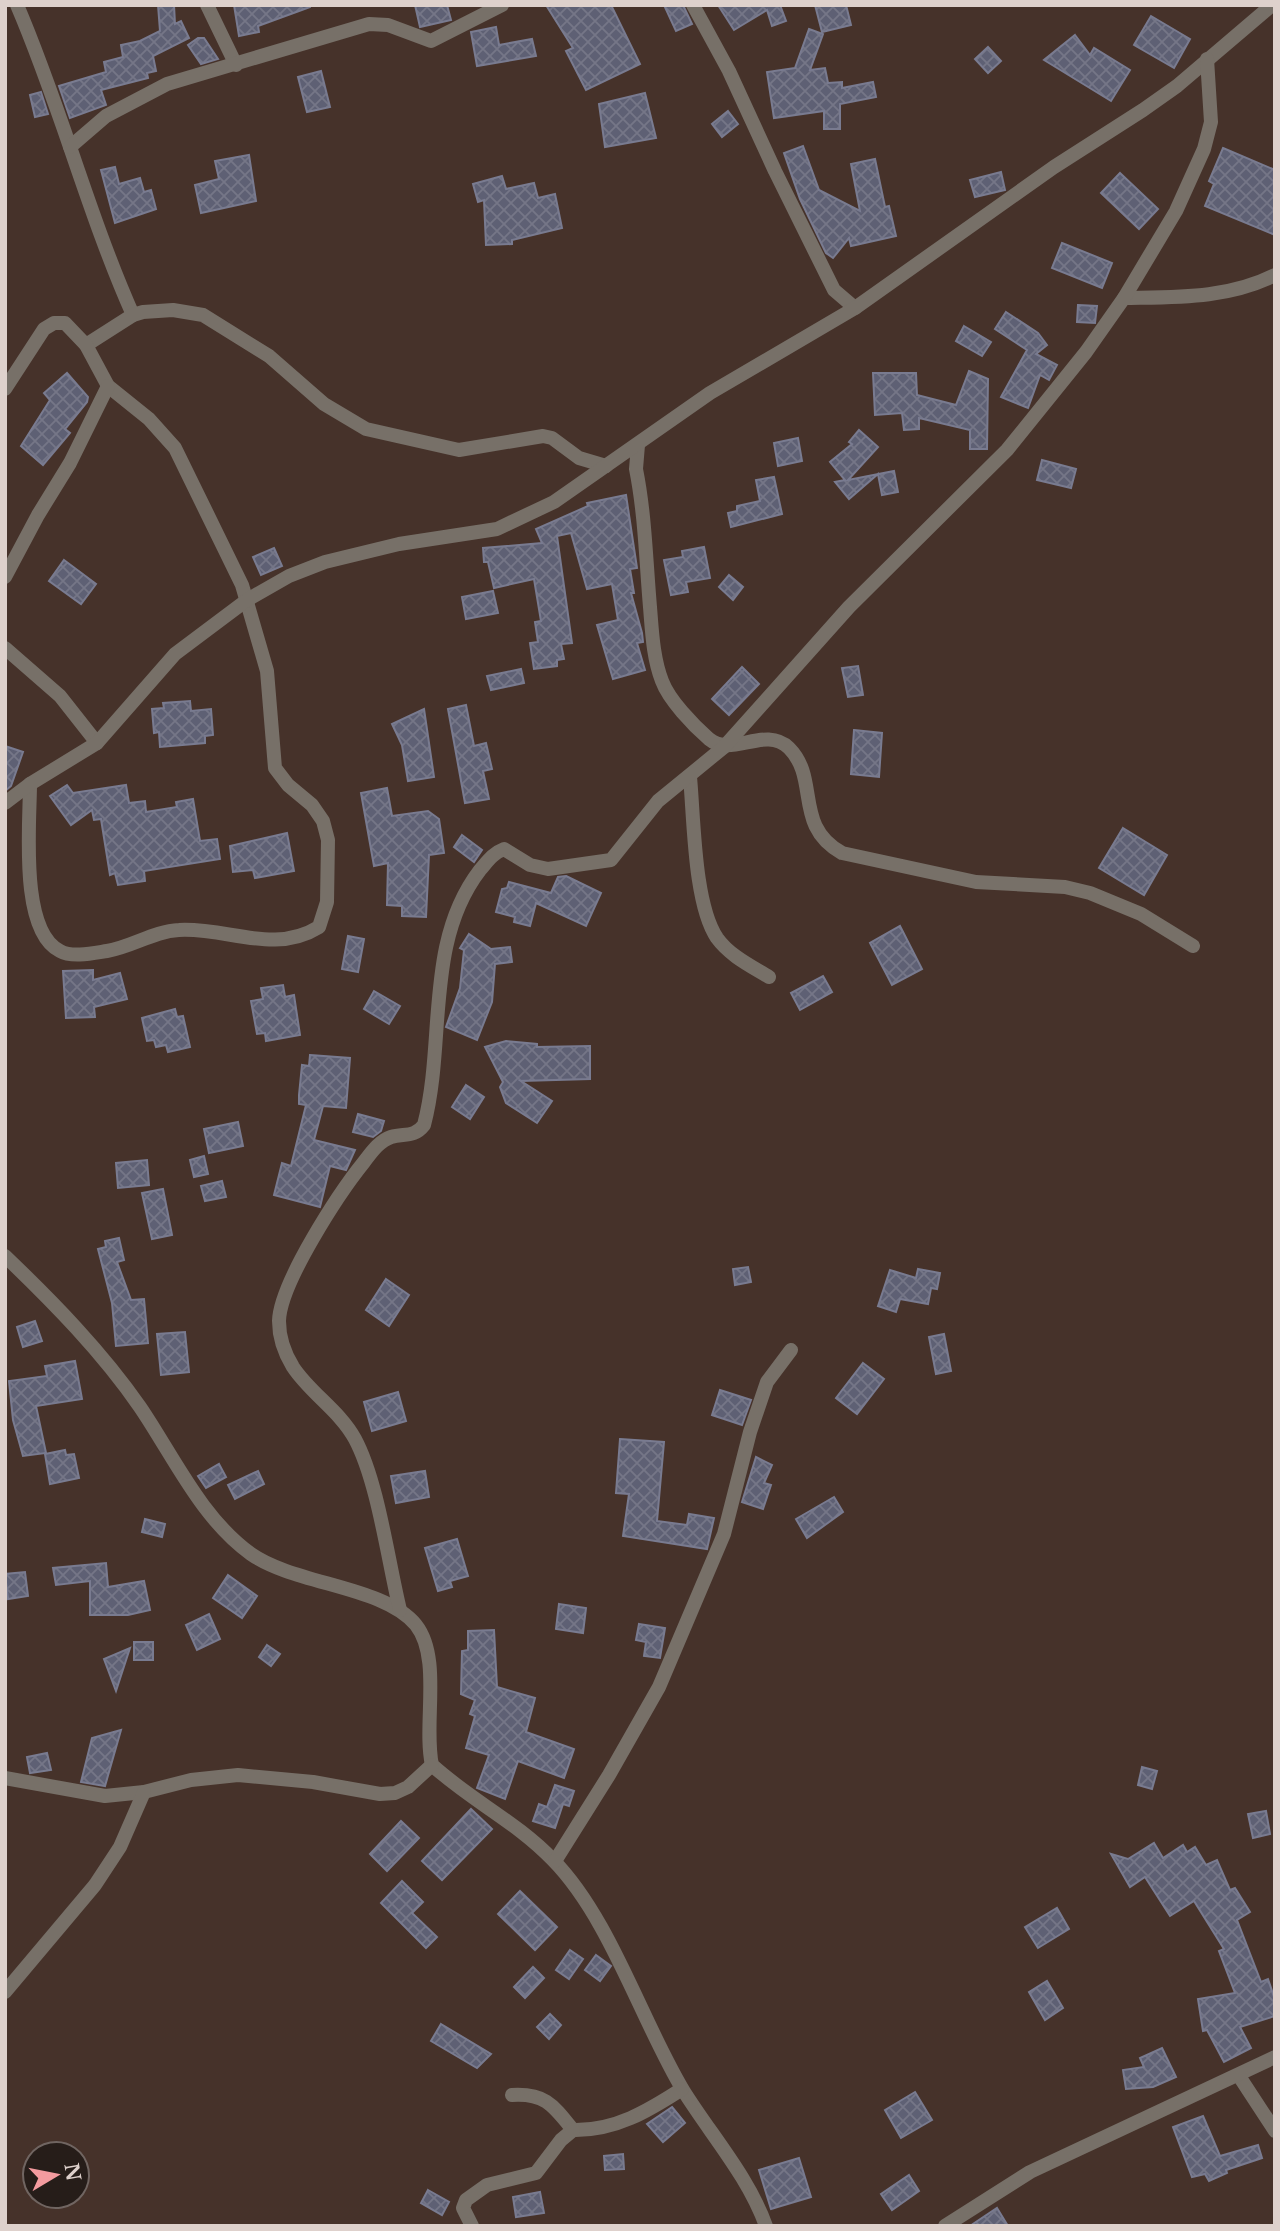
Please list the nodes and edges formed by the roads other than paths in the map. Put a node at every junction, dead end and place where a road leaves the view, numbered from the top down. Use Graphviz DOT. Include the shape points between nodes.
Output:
graph roads {
  1 [pos="17,5"];
  2 [pos="208,5"];
  3 [pos="502,5"];
  4 [pos="693,5"];
  5 [pos="1272,5"];
  6 [pos="1207,59"];
  7 [pos="236,65"];
  8 [pos="70,147"];
  9 [pos="1275,275"];
  10 [pos="1124,298"];
  11 [pos="855,307"];
  12 [pos="133,315"];
  13 [pos="86,345"];
  14 [pos="9,373"];
  15 [pos="108,386"];
  16 [pos="5,389"];
  17 [pos="638,445"];
  18 [pos="606,466"];
  19 [pos="5,578"];
  20 [pos="247,600"];
  21 [pos="5,648"];
  22 [pos="97,743"];
  23 [pos="724,747"];
  24 [pos="690,777"];
  25 [pos="30,784"];
  26 [pos="5,803"];
  27 [pos="1193,946"];
  28 [pos="769,977"];
  29 [pos="5,1256"];
  30 [pos="791,1350"];
  31 [pos="400,1610"];
  32 [pos="432,1765"];
  33 [pos="5,1778"];
  34 [pos="144,1792"];
  35 [pos="555,1861"];
  36 [pos="5,1992"];
  37 [pos="1275,2057"];
  38 [pos="1239,2076"];
  39 [pos="682,2089"];
  40 [pos="512,2095"];
  41 [pos="573,2130"];
  42 [pos="1275,2131"];
  43 [pos="472,2226"];
  44 [pos="766,2226"];
  45 [pos="945,2226"];
  1 -- 8 [label="street"];
  2 -- 7 [label="street"];
  3 -- 7 [label="street" via="431,41 388,25 369,24"];
  4 -- 11 [label="street" via="834,290"];
  5 -- 6 [label="street"];
  6 -- 10 [label="street" via="1211,122 1204,149 1176,211"];
  6 -- 11 [label="street" via="1143,110"];
  7 -- 8 [label="street" via="142,95 88,129"];
  8 -- 12 [label="street" via="98,233"];
  9 -- 10 [label="street" via="1217,294"];
  10 -- 23 [label="street" via="1007,450 849,607"];
  11 -- 17 [label="street" via="710,393"];
  12 -- 13 [label="street"];
  12 -- 18 [label="street" via="158,309 202,315 263,351 324,404 366,429 459,450 543,436 579,458"];
  13 -- 14 [label="street" via="65,323 54,323 33,341"];
  13 -- 15 [label="street"];
  14 -- 16 [label="street"];
  15 -- 19 [label="street"];
  15 -- 20 [label="street" via="149,419 175,448"];
  17 -- 18 [label="street"];
  17 -- 23 [label="street" via="636,469 659,672 665,687 697,727"];
  18 -- 20 [label="street" via="512,524 478,534 363,551 289,576"];
  20 -- 22 [label="street" via="174,654"];
  20 -- 25 [label="street" via="267,671 275,768 312,805 328,840 327,902 319,927 296,938 278,940 178,930 109,951 60,951 47,939 34,908"];
  21 -- 22 [label="street" via="60,696"];
  22 -- 25 [label="street"];
  23 -- 24 [label="street"];
  23 -- 27 [label="street" via="767,739 787,746 797,758 816,831 824,844 842,853 976,882 1065,887 1090,893 1140,914"];
  24 -- 28 [label="street" via="705,909 717,937 736,957"];
  24 -- 31 [label="street" via="658,801 611,860 548,869 530,865 503,849 484,865 458,902 449,927 424,1125 412,1135 381,1142 362,1164 287,1289 279,1321 284,1351 355,1440 374,1498"];
  25 -- 26 [label="street"];
  29 -- 31 [label="street" via="50,1299 139,1405 204,1507 240,1545 281,1571"];
  30 -- 35 [label="street" via="768,1382 724,1534 659,1687"];
  31 -- 32 [label="street" via="415,1625 424,1646"];
  32 -- 34 [label="street" via="408,1787 388,1794 238,1775"];
  32 -- 35 [label="street" via="508,1819"];
  33 -- 34 [label="street" via="106,1796"];
  34 -- 36 [label="street" via="120,1847 95,1885"];
  35 -- 39 [label="street" via="582,1896"];
  37 -- 38 [label="street"];
  38 -- 42 [label="street"];
  38 -- 45 [label="street" via="1031,2172"];
  39 -- 41 [label="street" via="617,2124"];
  39 -- 44 [label="street" via="757,2203"];
  40 -- 41 [label="street" via="544,2099"];
  41 -- 43 [label="street" via="537,2173 487,2185 466,2200 463,2208"];
}
